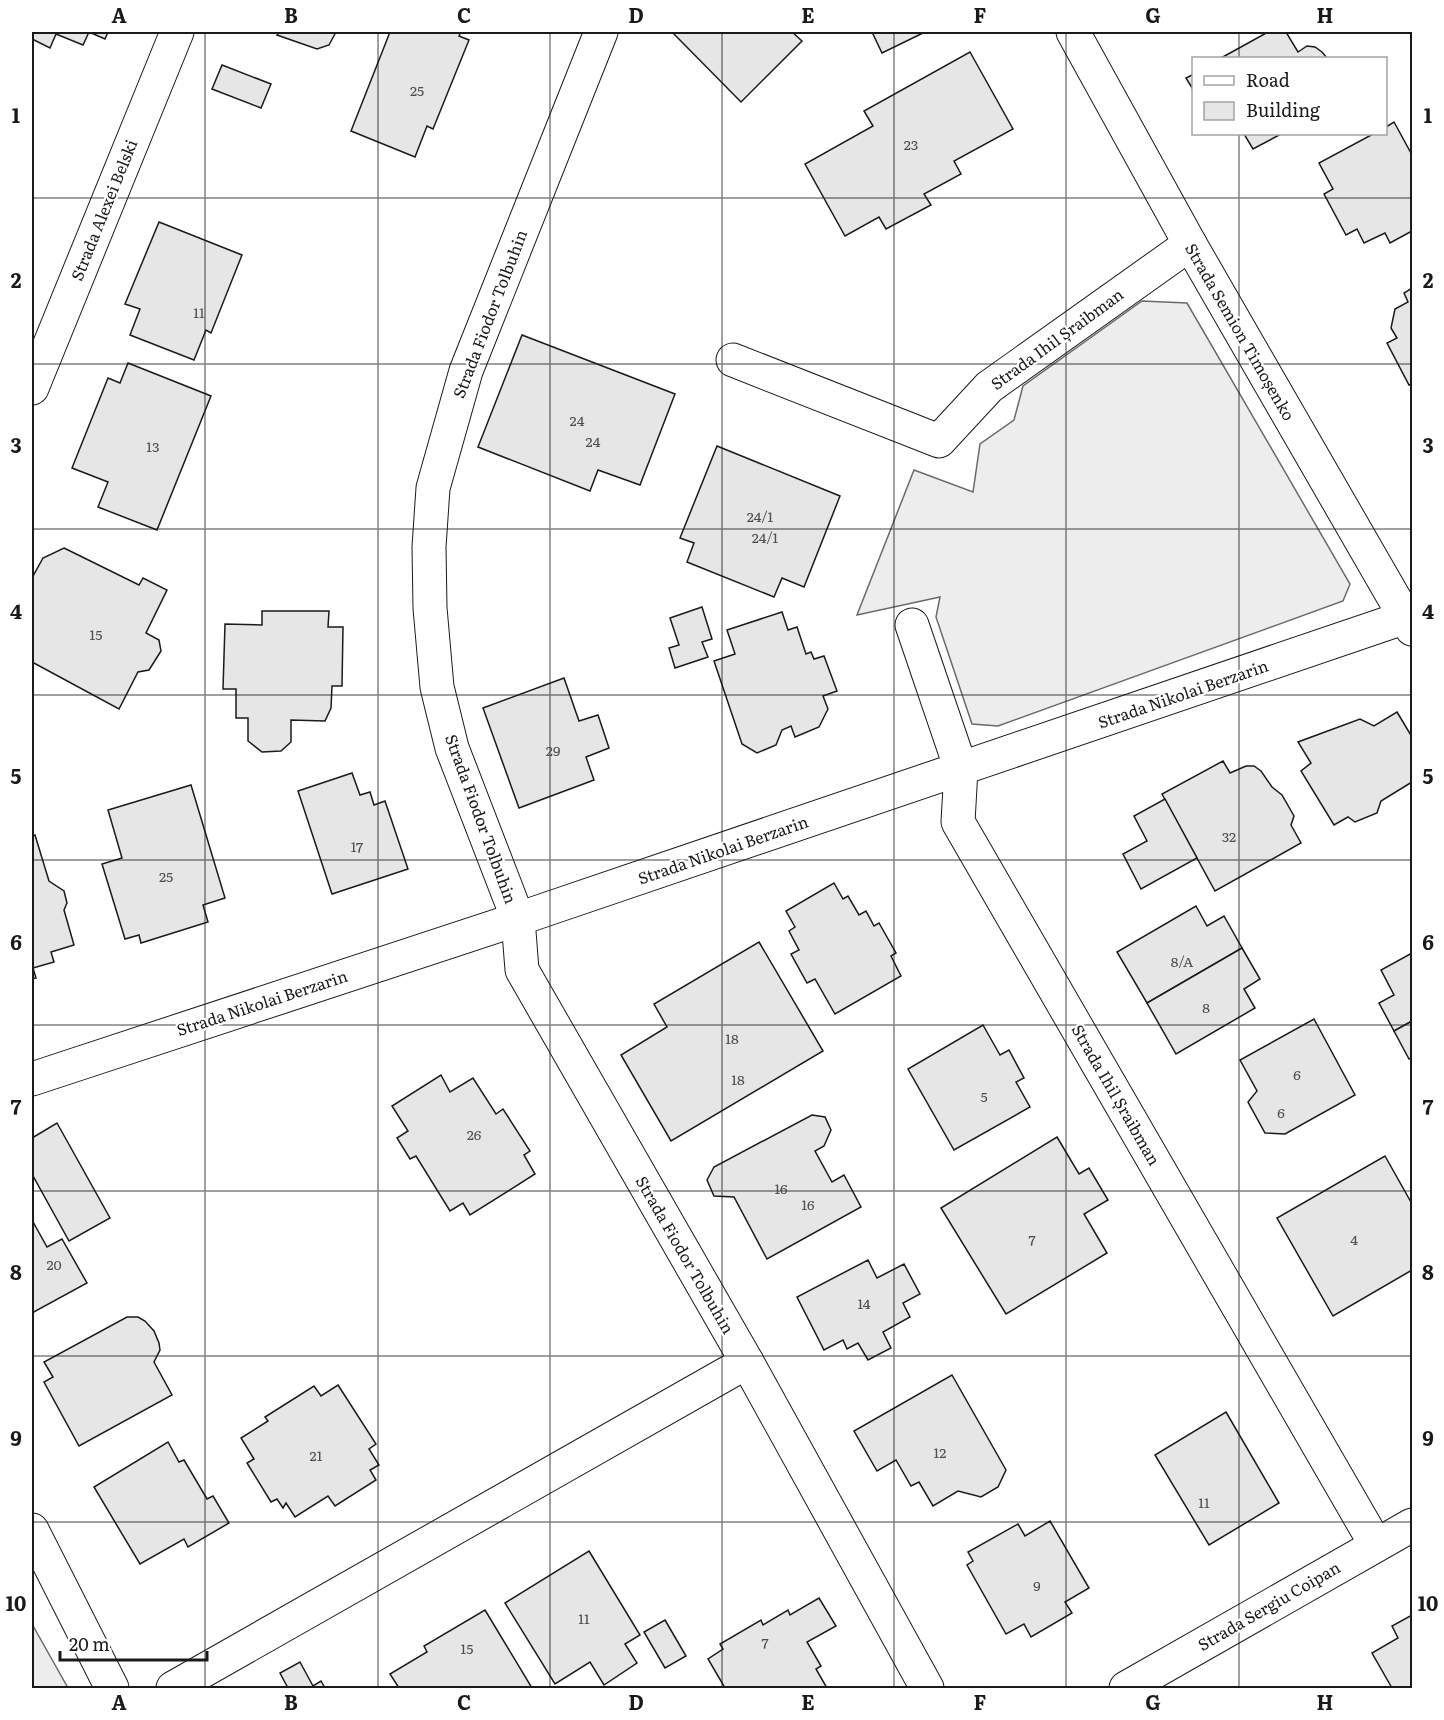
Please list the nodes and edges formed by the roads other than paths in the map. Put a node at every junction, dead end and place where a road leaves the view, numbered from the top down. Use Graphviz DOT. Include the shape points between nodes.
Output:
graph roads {
  1 [pos="177,32"];
  2 [pos="601,32"];
  3 [pos="1073,32"];
  4 [pos="1190,244"];
  5 [pos="733,360"];
  6 [pos="32,388"];
  7 [pos="1410,621"];
  8 [pos="912,625"];
  9 [pos="961,769"];
  10 [pos="518,919"];
  11 [pos="32,1079"];
  12 [pos="747,1362"];
  13 [pos="1413,1525"];
  14 [pos="32,1530"];
  15 [pos="1376,1545"];
  16 [pos="112,1689"];
  17 [pos="173,1689"];
  18 [pos="927,1689"];
  19 [pos="1126,1689"];
  1 -- 6 [label="street, Strada Alexei Belski"];
  2 -- 10 [label="street, Strada Fiodor Tolbuhin" via="466,371 433,488 430,608 437,687 452,748"];
  3 -- 4 [label="street, Strada Semion Timoșenko"];
  4 -- 5 [label="street, Strada Ihil Șraibman" via="989,387 939,441"];
  4 -- 7 [label="street, Strada Semion Timoșenko"];
  7 -- 9 [label="street, Strada Nikolai Berzarin"];
  8 -- 9 [label="street, Strada Ihil Șraibman"];
  9 -- 10 [label="street, Strada Nikolai Berzarin"];
  9 -- 15 [label="street, Strada Ihil Șraibman" via="958,822"];
  10 -- 11 [label="street, Strada Nikolai Berzarin"];
  10 -- 12 [label="street, Strada Fiodor Tolbuhin" via="522,970"];
  12 -- 17 [label="street"];
  12 -- 18 [label="street, Strada Fiodor Tolbuhin"];
  13 -- 15 [label="street, Strada Sergiu Coipan"];
  14 -- 16 [label="street"];
  15 -- 19 [label="street, Strada Sergiu Coipan"];
}
